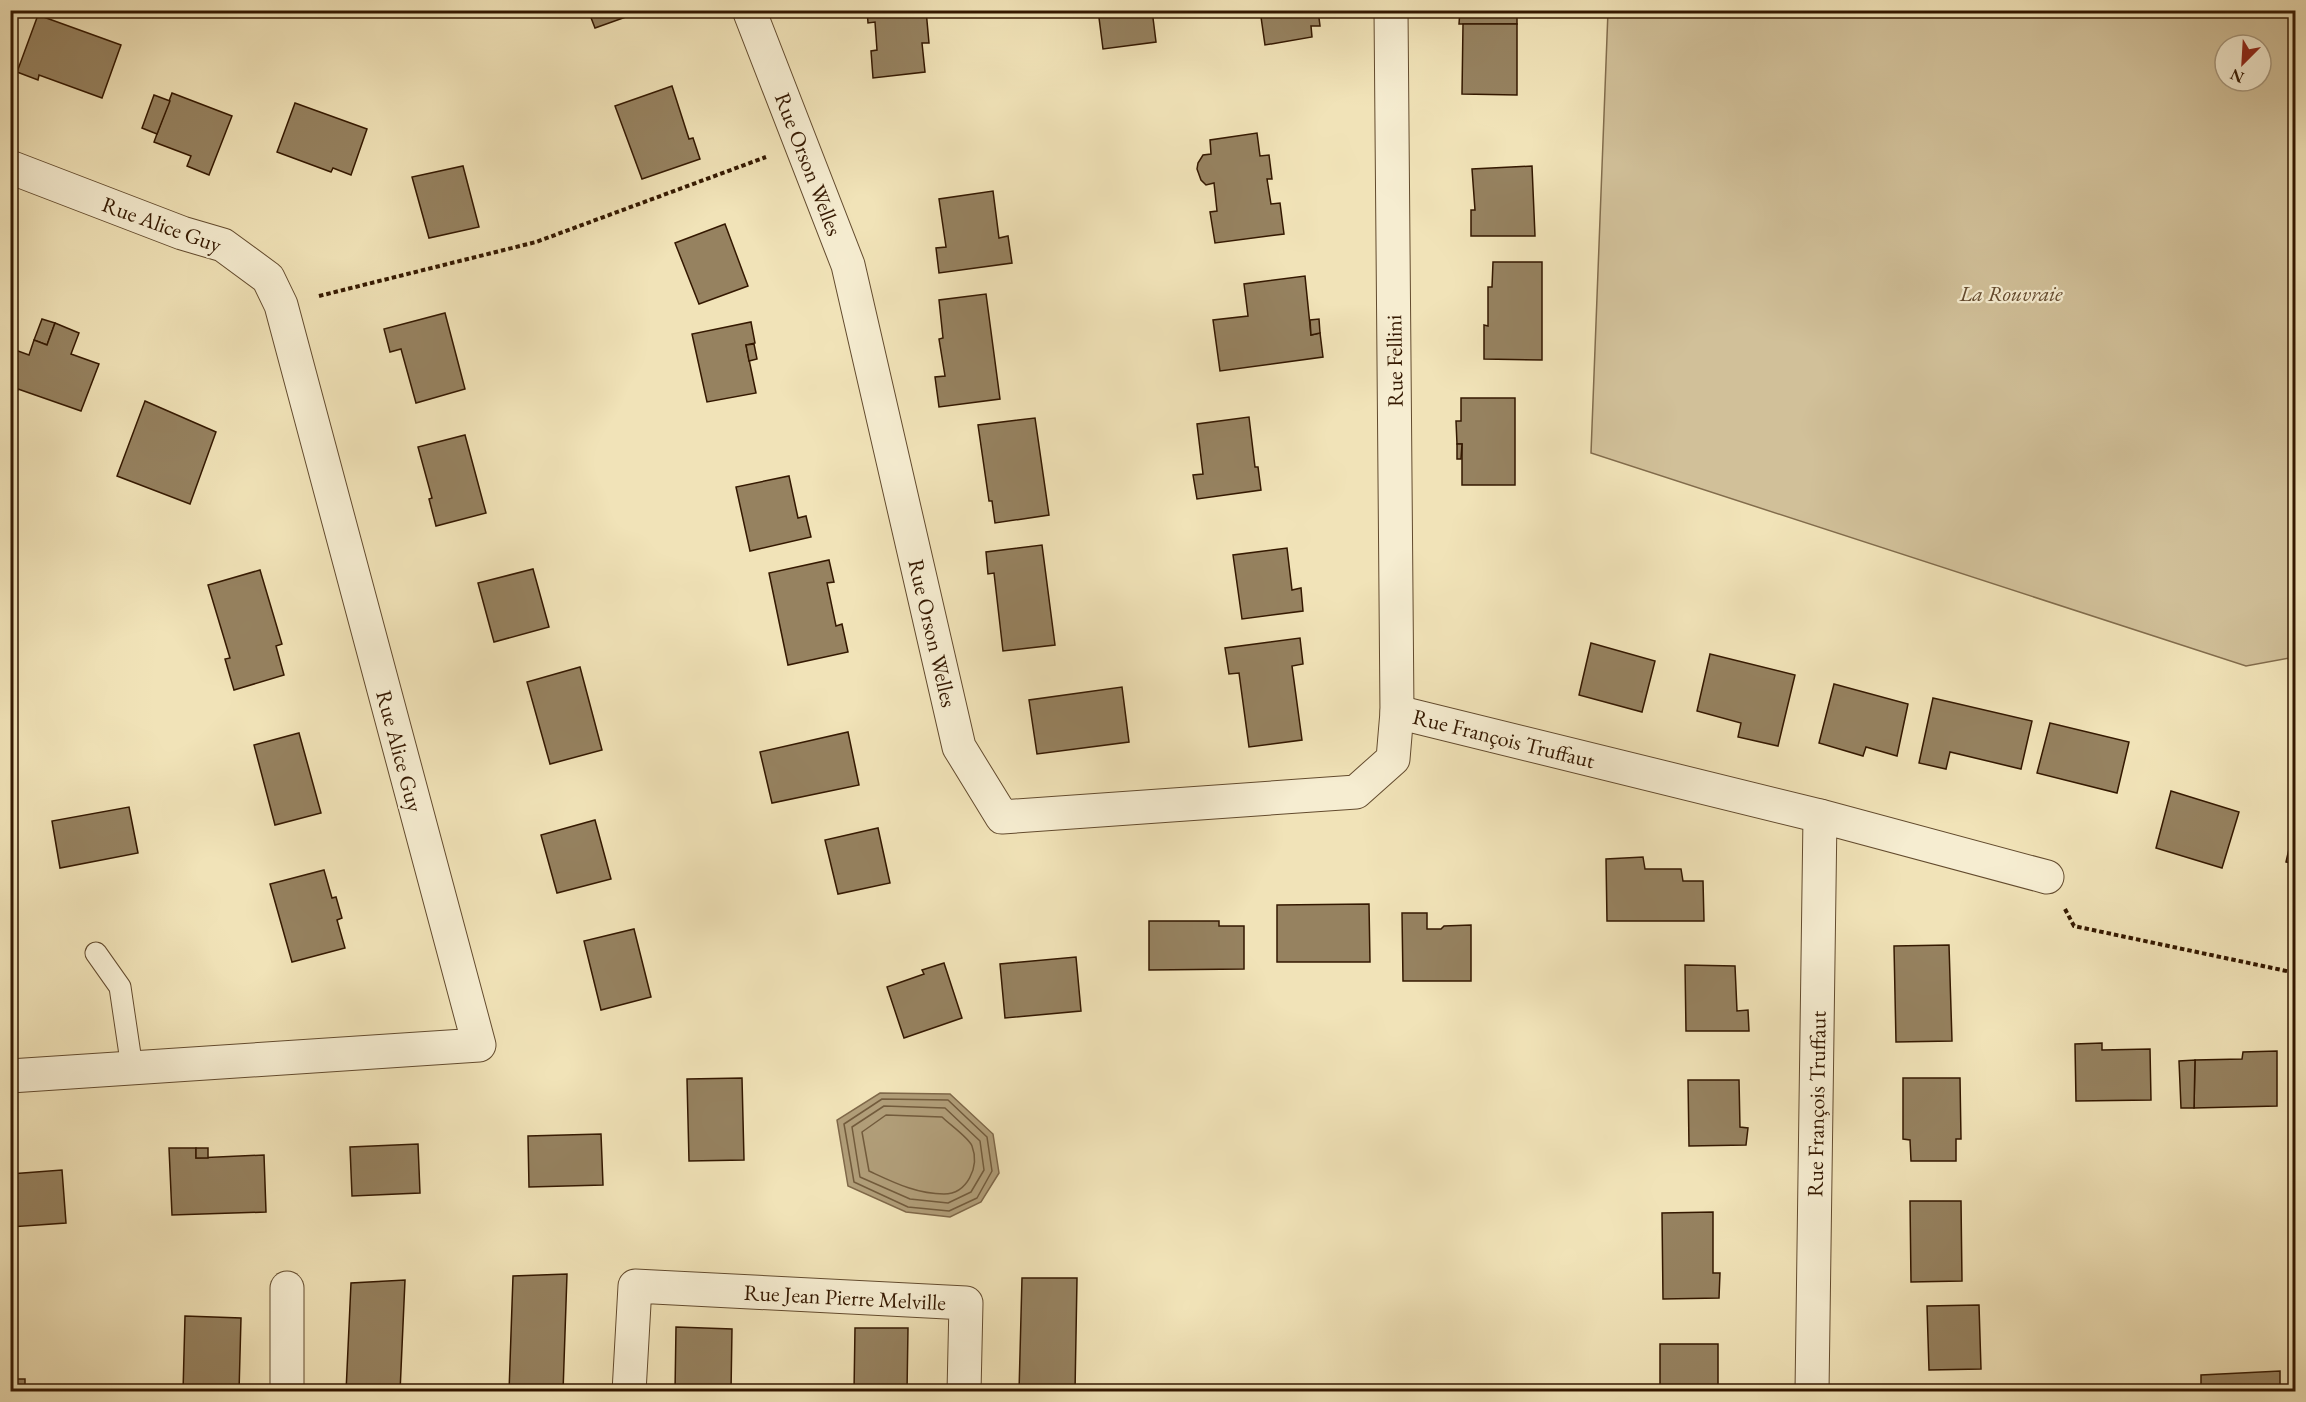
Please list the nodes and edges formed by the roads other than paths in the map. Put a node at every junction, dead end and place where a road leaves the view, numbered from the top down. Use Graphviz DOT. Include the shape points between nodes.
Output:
graph roads {
  1 [pos="749,10"];
  2 [pos="1391,10"];
  3 [pos="10,167"];
  4 [pos="1397,711"];
  5 [pos="1820,816"];
  6 [pos="2047,877"];
  7 [pos="96,953"];
  8 [pos="132,1068"];
  9 [pos="10,1076"];
  10 [pos="287,1288"];
  11 [pos="287,1392"];
  12 [pos="629,1392"];
  13 [pos="964,1392"];
  14 [pos="1812,1392"];
  1 -- 4 [label="street, Rue Orson Welles" via="848,265 959,747 1002,817 1356,792 1393,759"];
  2 -- 4 [label="street, Rue Fellini"];
  3 -- 8 [label="street, Rue Alice Guy" via="223,245 268,278 281,305 479,1045"];
  4 -- 5 [label="street, Rue François Truffaut"];
  5 -- 6 [label="street, Rue François Truffaut"];
  5 -- 14 [label="street, Rue François Truffaut"];
  7 -- 8 [label="lane" via="120,987"];
  8 -- 9 [label="street, Rue Alice Guy"];
  10 -- 11 [label="street"];
  12 -- 13 [label="street, Rue Jean Pierre Melville" via="635,1286 966,1304"];
}
